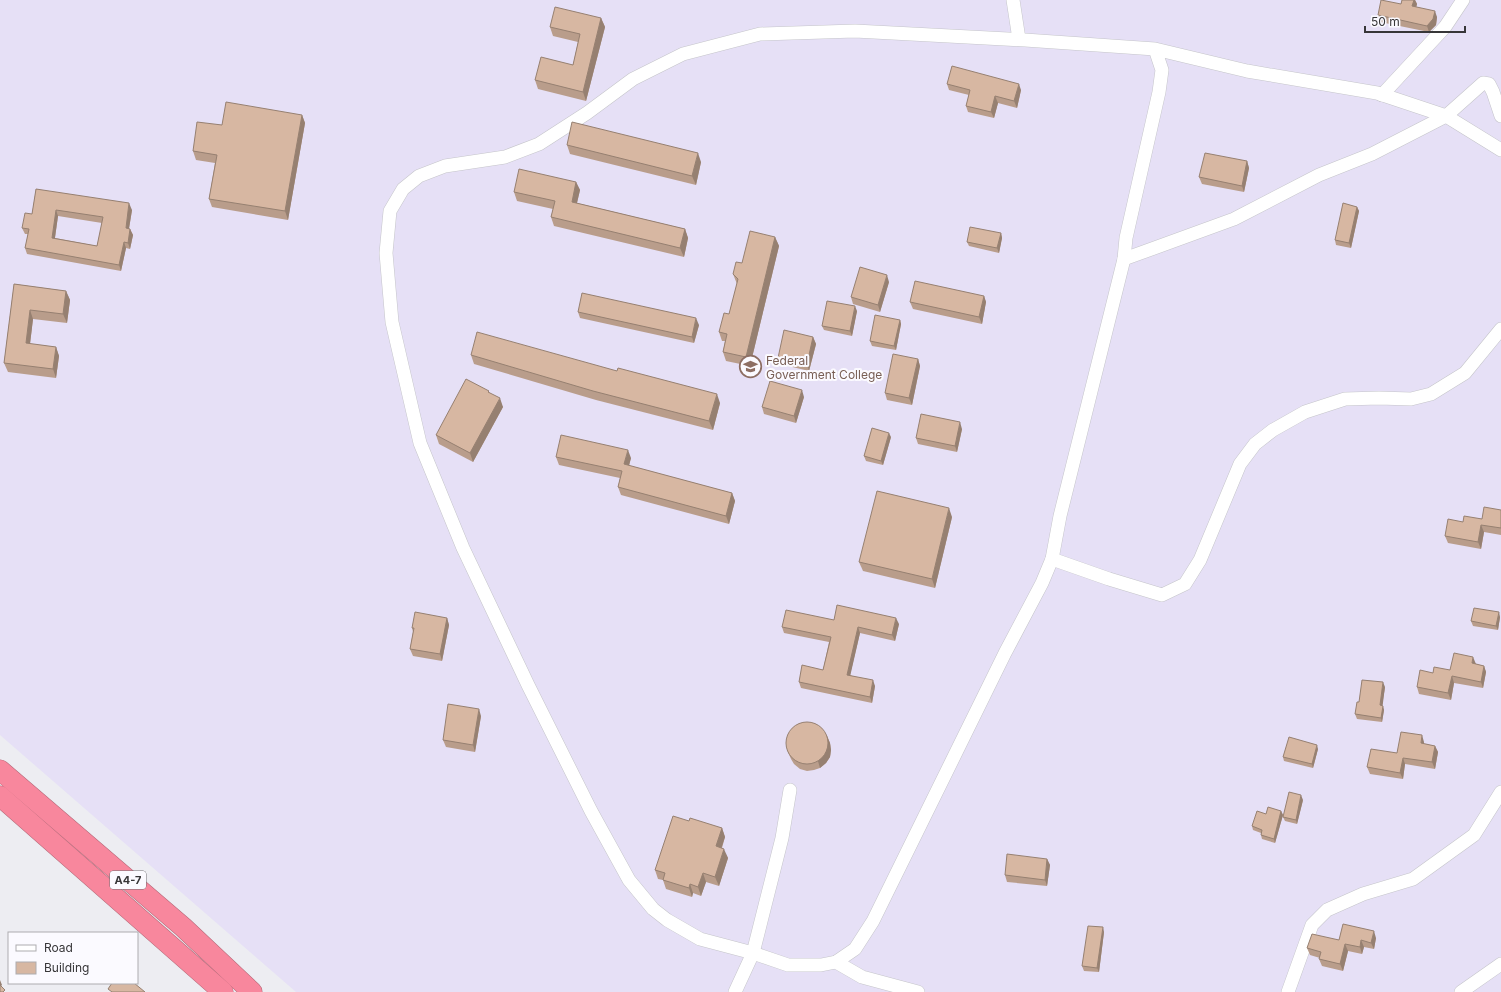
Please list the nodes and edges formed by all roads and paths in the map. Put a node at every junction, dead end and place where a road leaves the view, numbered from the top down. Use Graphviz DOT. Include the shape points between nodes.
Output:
graph roads {
  1 [pos="1014,0"];
  2 [pos="1463,0"];
  3 [pos="1019,39"];
  4 [pos="1155,49"];
  5 [pos="1382,95"];
  6 [pos="1446,116"];
  7 [pos="1501,116"];
  8 [pos="1501,150"];
  9 [pos="1124,259"];
  10 [pos="1501,329"];
  11 [pos="1052,559"];
  12 [pos="0,770"];
  13 [pos="790,790"];
  14 [pos="1501,792"];
  15 [pos="0,796"];
  16 [pos="753,953"];
  17 [pos="836,962"];
  18 [pos="1501,964"];
  19 [pos="223,992"];
  20 [pos="252,992"];
  21 [pos="735,992"];
  22 [pos="918,992"];
  23 [pos="1288,992"];
  24 [pos="1461,992"];
  1 -- 3 [label="street"];
  2 -- 5 [label="street" via="1445,27"];
  3 -- 4 [label="street"];
  3 -- 16 [label="street" via="855,31 760,34 683,54 633,79 539,144 505,157 445,166 420,176 403,189 390,211 386,253 392,322 420,443 463,548 528,685 591,811 629,880 648,904 667,920 700,939"];
  4 -- 5 [label="street" via="1247,71"];
  4 -- 9 [label="street" via="1162,70 1159,92 1126,238"];
  5 -- 6 [label="street"];
  6 -- 7 [label="street" via="1483,83 1489,84"];
  6 -- 8 [label="street"];
  6 -- 9 [label="street" via="1372,154 1320,175 1234,220"];
  9 -- 11 [label="street" via="1060,516"];
  10 -- 11 [label="street" via="1465,373 1431,394 1411,399 1345,399 1305,412 1273,430 1255,444 1240,464 1200,560 1185,584 1162,595"];
  11 -- 17 [label="street" via="873,921 855,949"];
  12 -- 20 [label="highway, A4-7" via="183,927"];
  13 -- 16 [label="street" via="782,838"];
  14 -- 23 [label="street" via="1474,835 1413,879 1362,894 1328,910 1312,925"];
  15 -- 19 [label="highway, A4-7"];
  16 -- 17 [label="street" via="788,965 821,965"];
  16 -- 21 [label="street"];
  17 -- 22 [label="street" via="862,977"];
  18 -- 24 [label="street"];
}
